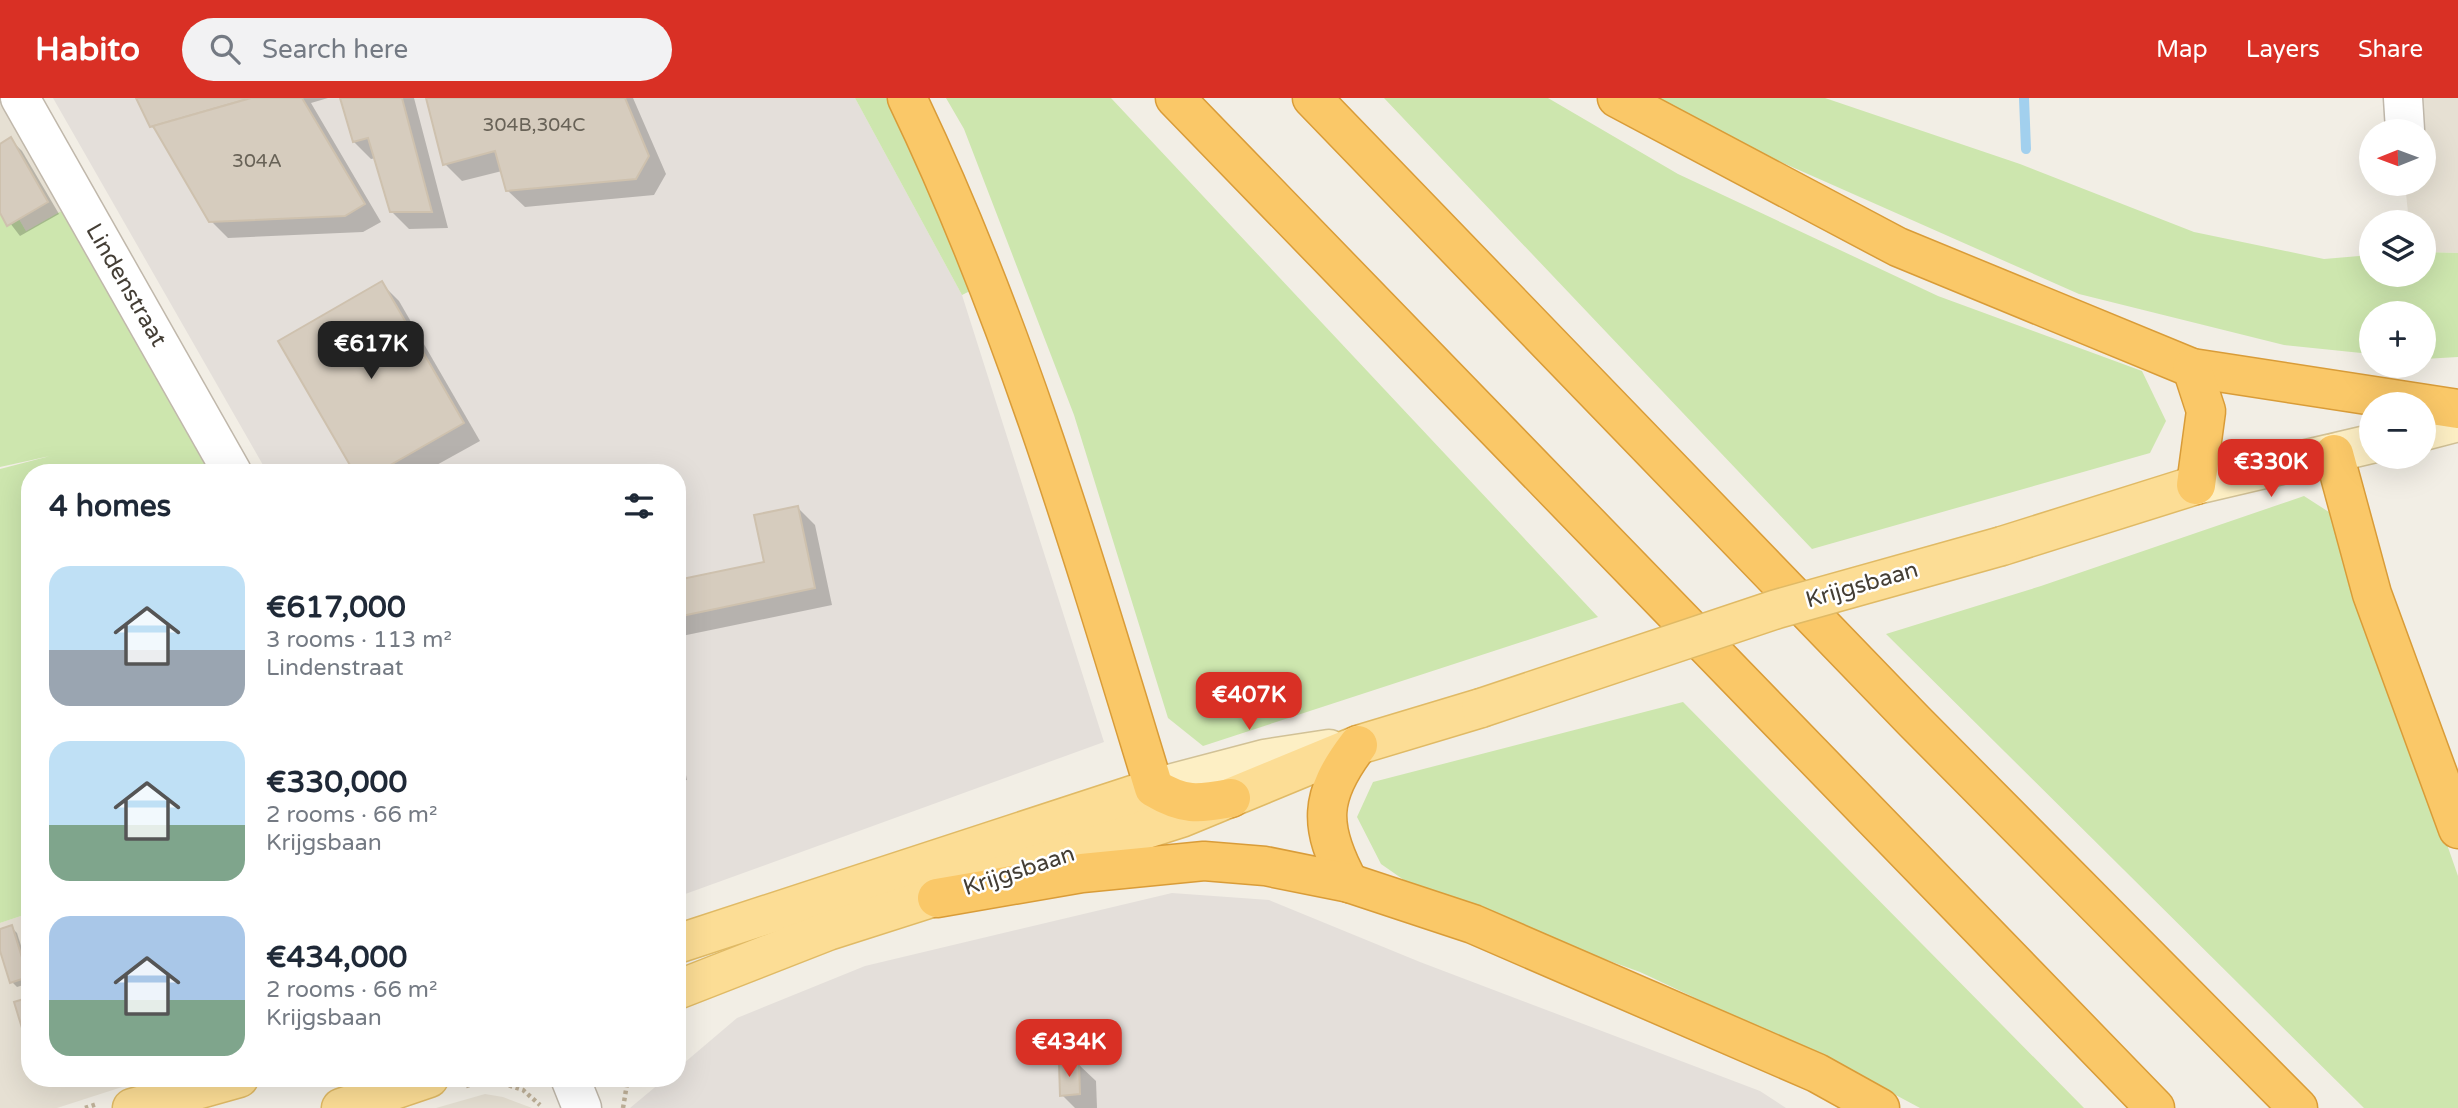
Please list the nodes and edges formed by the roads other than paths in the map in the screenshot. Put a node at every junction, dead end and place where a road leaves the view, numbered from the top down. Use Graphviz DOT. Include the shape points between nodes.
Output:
graph roads {
  1 [pos="20,98"];
  2 [pos="907,98"];
  3 [pos="1175,98"];
  4 [pos="1312,98"];
  5 [pos="1617,98"];
  6 [pos="2192,368"];
  7 [pos="2458,408"];
  8 [pos="2458,422"];
  9 [pos="2436,428"];
  10 [pos="2359,447"];
  11 [pos="2334,454"];
  12 [pos="227,464"];
  13 [pos="2196,485"];
  14 [pos="1358,745"];
  15 [pos="1154,789"];
  16 [pos="1231,798"];
  17 [pos="2458,829"];
  18 [pos="1349,883"];
  19 [pos="937,898"];
  20 [pos="686,941"];
  21 [pos="686,986"];
  22 [pos="207,1087"];
  23 [pos="370,1087"];
  24 [pos="403,1087"];
  25 [pos="574,1087"];
  26 [pos="133,1108"];
  27 [pos="146,1108"];
  28 [pos="332,1108"];
  29 [pos="341,1108"];
  30 [pos="582,1108"];
  31 [pos="1880,1108"];
  32 [pos="2155,1108"];
  33 [pos="2298,1108"];
  1 -- 12 [label="street, Lindenstraat"];
  2 -- 15 [label="highway" via="945,177 1035,413"];
  3 -- 32 [label="highway"];
  4 -- 33 [label="highway" via="1914,721"];
  5 -- 6 [label="highway" via="1898,247"];
  6 -- 7 [label="highway"];
  6 -- 13 [label="highway" via="2206,411"];
  8 -- 9 [label="main road"];
  10 -- 11 [label="main road, Krijgsbaan"];
  11 -- 13 [label="main road, Krijgsbaan"];
  11 -- 17 [label="highway" via="2372,594"];
  13 -- 14 [label="main road, Krijgsbaan, bridge" via="2002,546 1777,608"];
  14 -- 15 [label="main road, Krijgsbaan" via="1264,759"];
  14 -- 16 [label="main road, Krijgsbaan"];
  14 -- 18 [label="highway" via="1337,772 1327,803 1327,832"];
  15 -- 16 [label="highway" via="1175,801 1198,804"];
  15 -- 20 [label="main road, Krijgsbaan"];
  16 -- 19 [label="main road, Krijgsbaan"];
  18 -- 19 [label="highway" via="1265,866 1204,861 1082,873"];
  18 -- 31 [label="highway" via="1473,924 1817,1073"];
  19 -- 21 [label="main road, Krijgsbaan" via="828,931"];
  22 -- 26 [label="main road"];
  23 -- 28 [label="main road"];
  24 -- 29 [label="main road"];
  25 -- 30 [label="street"];
  26 -- 27 [label="main road"];
}
